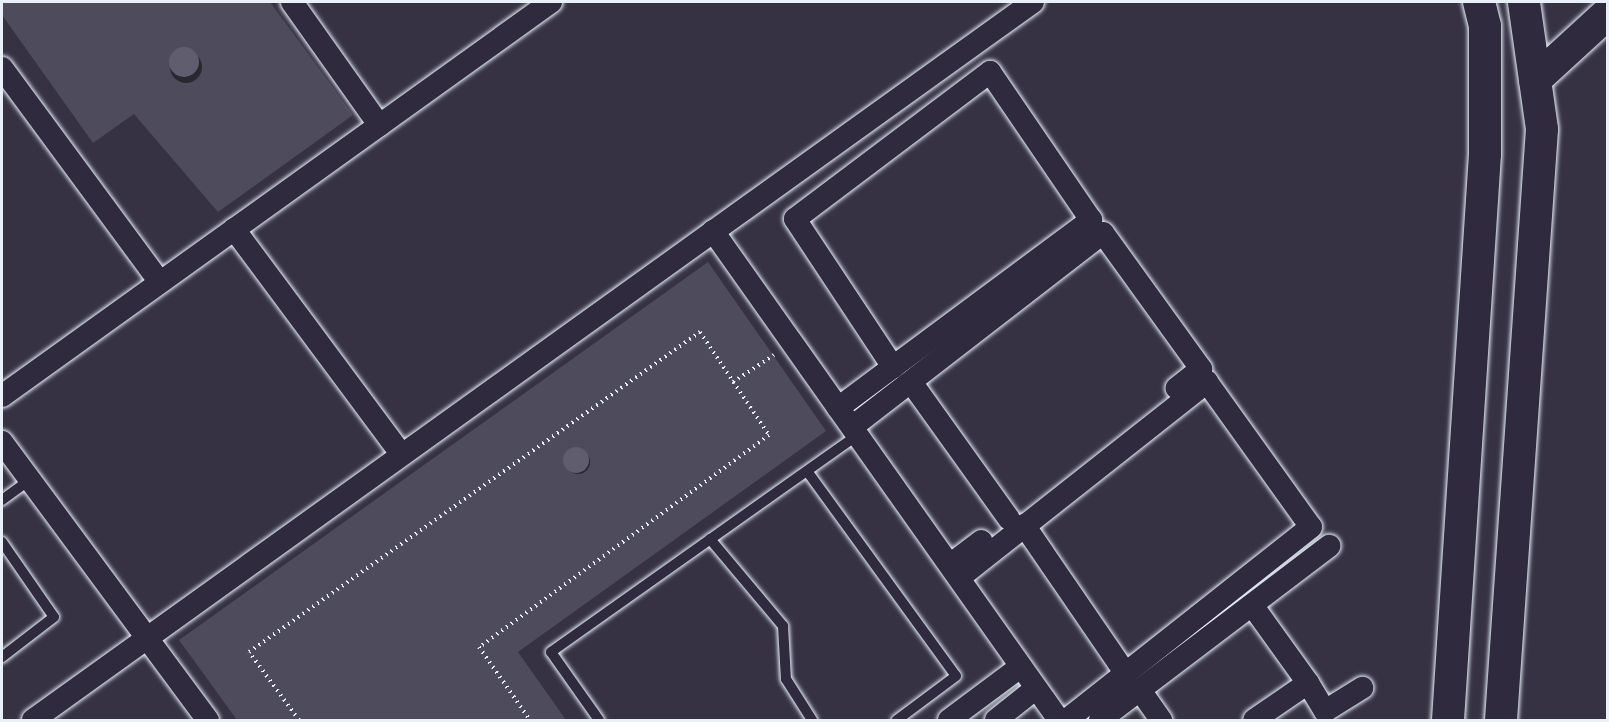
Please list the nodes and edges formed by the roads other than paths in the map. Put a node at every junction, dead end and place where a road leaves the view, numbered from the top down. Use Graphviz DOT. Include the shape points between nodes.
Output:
graph roads {
  1 [pos="292,2"];
  2 [pos="551,2"];
  3 [pos="1033,2"];
  4 [pos="1479,2"];
  5 [pos="1528,4"];
  6 [pos="1608,13"];
  7 [pos="2,68"];
  8 [pos="1535,80"];
  9 [pos="379,125"];
  10 [pos="234,229"];
  11 [pos="713,231"];
  12 [pos="160,282"];
  13 [pos="893,367"];
  14 [pos="911,382"];
  15 [pos="2,396"];
  16 [pos="838,408"];
  17 [pos="855,431"];
  18 [pos="2,442"];
  19 [pos="401,454"];
  20 [pos="807,471"];
  21 [pos="30,480"];
  22 [pos="2,500"];
  23 [pos="1016,525"];
  24 [pos="710,539"];
  25 [pos="2,542"];
  26 [pos="1329,546"];
  27 [pos="956,570"];
  28 [pos="1252,605"];
  29 [pos="147,638"];
  30 [pos="2,657"];
  31 [pos="1020,667"];
  32 [pos="1127,682"];
  33 [pos="1308,683"];
  34 [pos="1362,688"];
  35 [pos="1035,689"];
  36 [pos="1328,716"];
  37 [pos="1000,719"];
  38 [pos="33,720"];
  39 [pos="207,720"];
  40 [pos="599,720"];
  41 [pos="812,720"];
  42 [pos="897,720"];
  43 [pos="949,720"];
  44 [pos="1059,720"];
  45 [pos="1067,720"];
  46 [pos="1100,720"];
  47 [pos="1161,720"];
  48 [pos="1254,720"];
  49 [pos="1448,720"];
  50 [pos="1501,720"];
  1 -- 9 [label="street"];
  2 -- 9 [label="street"];
  3 -- 11 [label="street"];
  4 -- 49 [label="street" via="1485,26 1485,154"];
  5 -- 8 [label="street"];
  6 -- 8 [label="street"];
  7 -- 12 [label="street"];
  8 -- 50 [label="street" via="1542,129 1536,246"];
  9 -- 10 [label="street"];
  10 -- 12 [label="street"];
  10 -- 19 [label="street"];
  11 -- 16 [label="street"];
  11 -- 19 [label="street"];
  12 -- 15 [label="street"];
  13 -- 13 [label="street" via="1091,220 990,72 795,219"];
  13 -- 16 [label="street"];
  14 -- 17 [label="street"];
  14 -- 23 [label="street"];
  14 -- 23 [label="street" via="1103,233 1201,369"];
  16 -- 17 [label="street"];
  17 -- 20 [label="lane"];
  17 -- 27 [label="street"];
  18 -- 21 [label="street"];
  19 -- 29 [label="street"];
  20 -- 24 [label="lane"];
  20 -- 42 [label="lane" via="956,676"];
  21 -- 22 [label="lane"];
  21 -- 29 [label="street"];
  23 -- 27 [label="street"];
  23 -- 32 [label="street"];
  23 -- 32 [label="street" via="1207,382 1311,527"];
  24 -- 40 [label="lane" via="551,652"];
  24 -- 41 [label="lane" via="783,626 786,679"];
  25 -- 30 [label="lane" via="54,617"];
  26 -- 28 [label="street"];
  27 -- 31 [label="street"];
  28 -- 32 [label="street"];
  28 -- 33 [label="street"];
  29 -- 38 [label="street"];
  29 -- 39 [label="street"];
  31 -- 35 [label="street"];
  31 -- 43 [label="street"];
  32 -- 45 [label="street"];
  32 -- 46 [label="street"];
  32 -- 47 [label="street"];
  33 -- 36 [label="street"];
  33 -- 48 [label="street"];
  34 -- 36 [label="street"];
  35 -- 37 [label="street"];
  35 -- 44 [label="street"];
}
